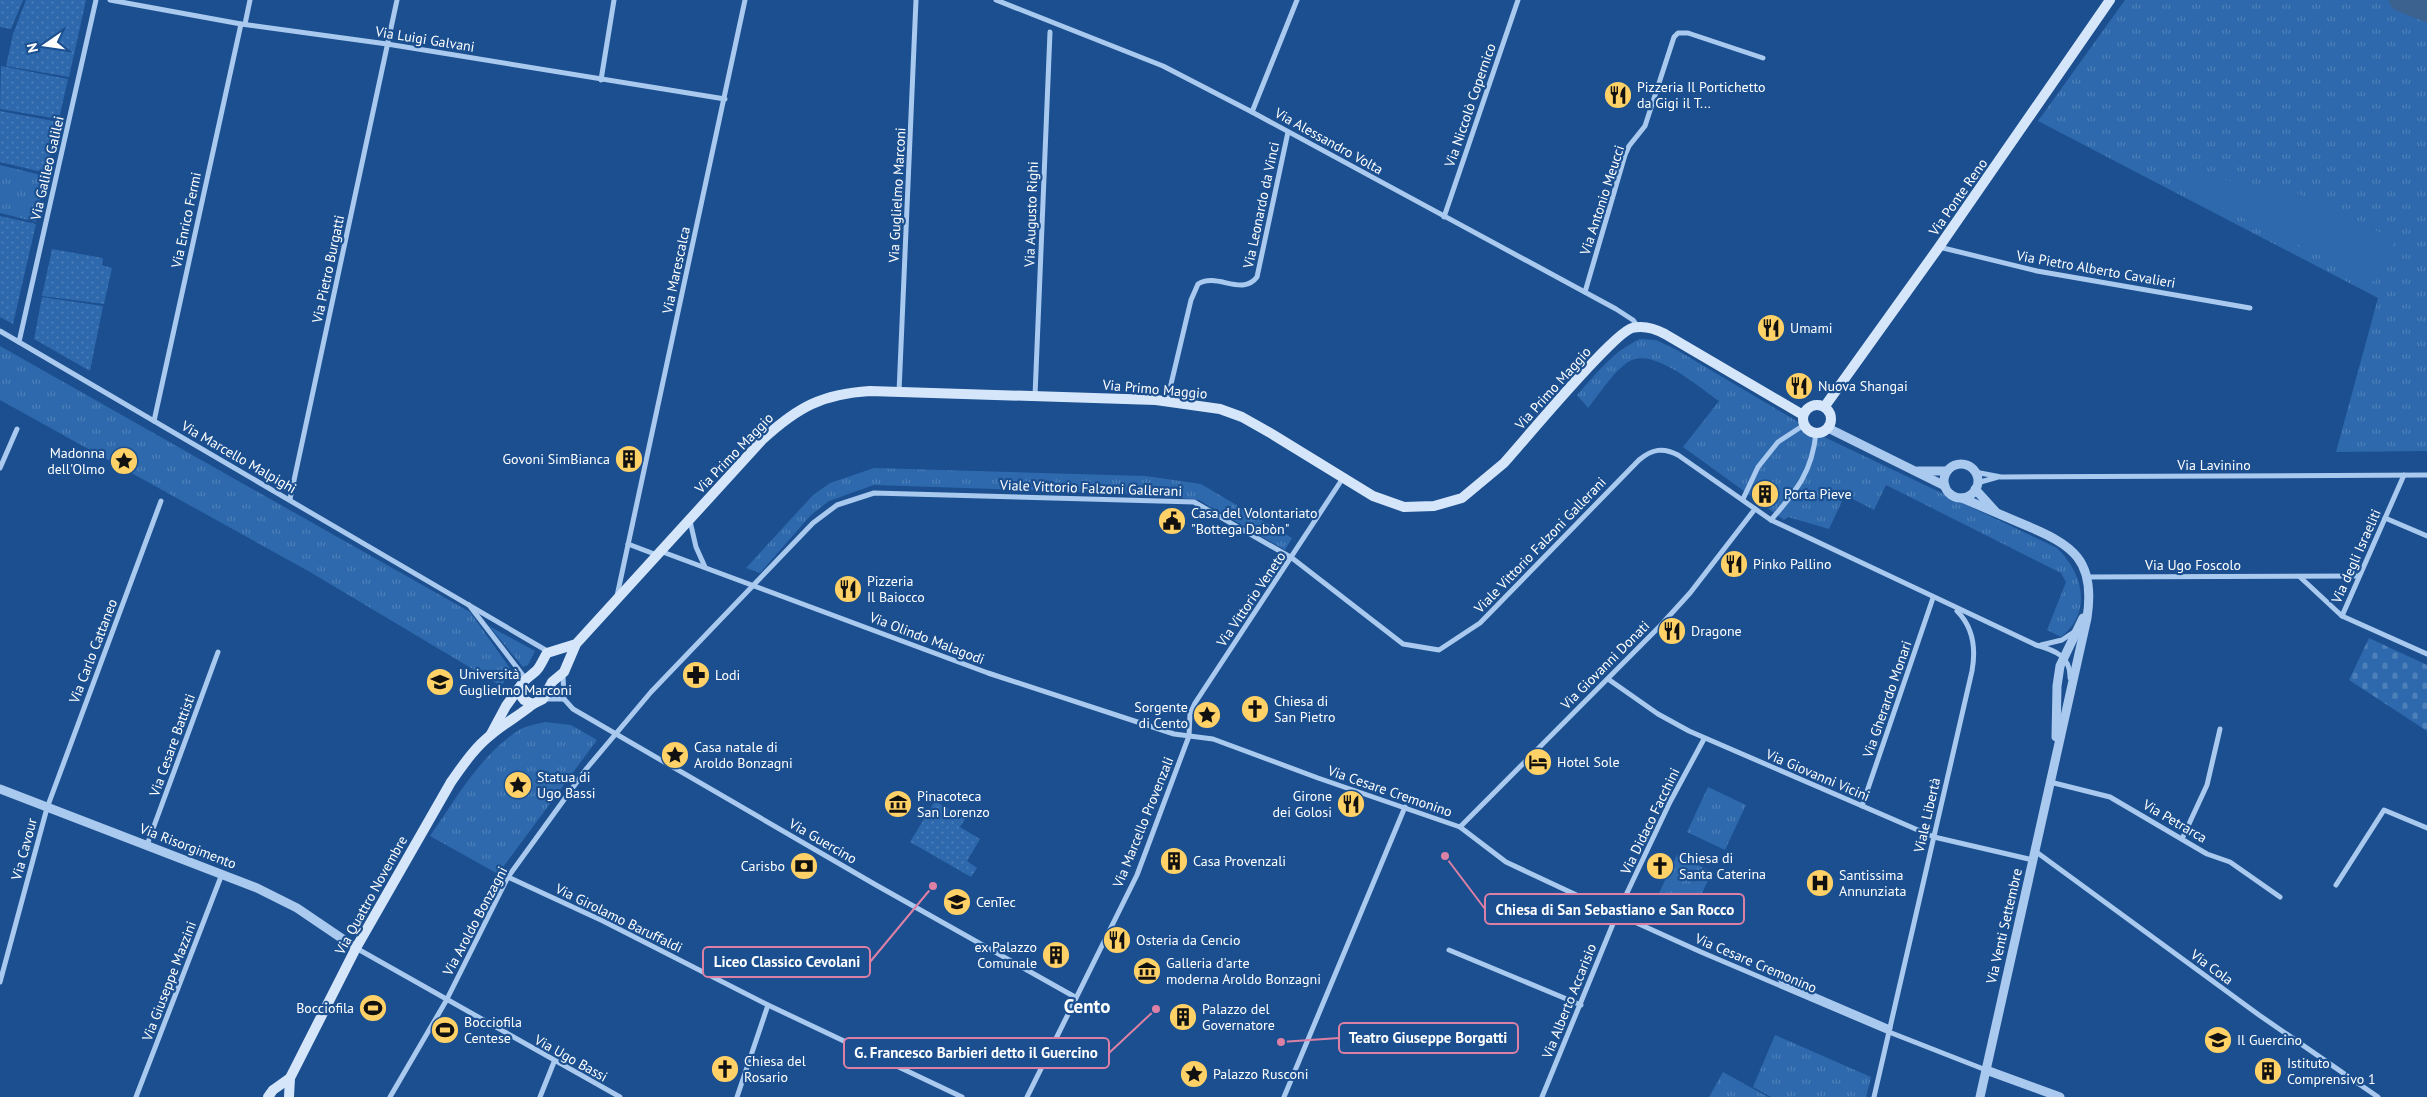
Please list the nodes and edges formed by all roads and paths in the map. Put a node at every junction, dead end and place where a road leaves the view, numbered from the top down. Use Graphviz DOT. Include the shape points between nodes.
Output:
graph roads {
  1 [pos="96,0"];
  2 [pos="110,0"];
  3 [pos="250,0"];
  4 [pos="397,0"];
  5 [pos="614,0"];
  6 [pos="745,0"];
  7 [pos="916,0"];
  8 [pos="996,0"];
  9 [pos="1297,0"];
  10 [pos="1518,0"];
  11 [pos="2108,2"];
  12 [pos="243,24"];
  13 [pos="1050,32"];
  14 [pos="387,44"];
  15 [pos="1763,58"];
  16 [pos="601,80"];
  17 [pos="725,99"];
  18 [pos="1252,112"];
  19 [pos="1288,132"];
  20 [pos="1444,217"];
  21 [pos="1939,247"];
  22 [pos="1586,292"];
  23 [pos="2250,308"];
  24 [pos="1638,327"];
  25 [pos="0,331"];
  26 [pos="19,342"];
  27 [pos="899,392"];
  28 [pos="1035,396"];
  29 [pos="1167,401"];
  30 [pos="1825,406"];
  31 [pos="154,420"];
  32 [pos="1803,420"];
  33 [pos="1828,428"];
  34 [pos="17,429"];
  35 [pos="1816,433"];
  36 [pos="0,468"];
  37 [pos="1915,471"];
  38 [pos="1947,471"];
  39 [pos="1975,472"];
  40 [pos="2404,475"];
  41 [pos="2427,475"];
  42 [pos="2001,477"];
  43 [pos="1344,478"];
  44 [pos="1945,486"];
  45 [pos="1976,486"];
  46 [pos="1962,498"];
  47 [pos="290,499"];
  48 [pos="1743,500"];
  49 [pos="161,501"];
  50 [pos="1755,509"];
  51 [pos="1997,513"];
  52 [pos="690,518"];
  53 [pos="2385,518"];
  54 [pos="1771,520"];
  55 [pos="2427,536"];
  56 [pos="628,544"];
  57 [pos="658,553"];
  58 [pos="1292,558"];
  59 [pos="706,567"];
  60 [pos="2359,576"];
  61 [pos="2086,577"];
  62 [pos="2300,577"];
  63 [pos="754,585"];
  64 [pos="617,598"];
  65 [pos="1933,598"];
  66 [pos="2089,599"];
  67 [pos="467,603"];
  68 [pos="1953,607"];
  69 [pos="2342,616"];
  70 [pos="2079,627"];
  71 [pos="576,644"];
  72 [pos="2036,646"];
  73 [pos="553,651"];
  74 [pos="218,652"];
  75 [pos="2427,654"];
  76 [pos="2064,657"];
  77 [pos="568,661"];
  78 [pos="562,673"];
  79 [pos="525,678"];
  80 [pos="1608,679"];
  81 [pos="519,688"];
  82 [pos="2069,699"];
  83 [pos="564,700"];
  84 [pos="538,701"];
  85 [pos="2220,729"];
  86 [pos="616,732"];
  87 [pos="491,734"];
  88 [pos="1189,736"];
  89 [pos="1704,739"];
  90 [pos="2055,760"];
  91 [pos="2050,782"];
  92 [pos="0,789"];
  93 [pos="1862,806"];
  94 [pos="1405,807"];
  95 [pos="46,808"];
  96 [pos="1460,826"];
  97 [pos="2427,828"];
  98 [pos="1934,837"];
  99 [pos="2182,839"];
  100 [pos="147,845"];
  101 [pos="2034,855"];
  102 [pos="222,874"];
  103 [pos="508,878"];
  104 [pos="2336,885"];
  105 [pos="2280,896"];
  106 [pos="1617,914"];
  107 [pos="356,948"];
  108 [pos="1449,950"];
  109 [pos="1781,977"];
  110 [pos="0,982"];
  111 [pos="1075,997"];
  112 [pos="446,1001"];
  113 [pos="768,1005"];
  114 [pos="1581,1005"];
  115 [pos="1889,1030"];
  116 [pos="554,1062"];
  117 [pos="1986,1070"];
  118 [pos="290,1078"];
  119 [pos="136,1097"];
  120 [pos="268,1097"];
  121 [pos="289,1097"];
  122 [pos="390,1097"];
  123 [pos="540,1097"];
  124 [pos="620,1097"];
  125 [pos="737,1097"];
  126 [pos="962,1097"];
  127 [pos="1027,1097"];
  128 [pos="1284,1097"];
  129 [pos="1542,1097"];
  130 [pos="1874,1097"];
  131 [pos="1980,1097"];
  132 [pos="2060,1097"];
  133 [pos="2378,1097"];
  1 -- 26 [label="street, Via Galileo Galilei"];
  2 -- 12 [label="street, Via Luigi Galvani"];
  3 -- 12 [label="street"];
  4 -- 14 [label="street, Via Pietro Burgatti"];
  5 -- 16 [label="street"];
  6 -- 17 [label="street, Via Marescalca"];
  7 -- 27 [label="street, Via Guglielmo Marconi"];
  8 -- 18 [label="street, Via Alessandro Volta" via="1163,66"];
  9 -- 18 [label="street"];
  10 -- 20 [label="street, Via Niccolò Copernico"];
  11 -- 21 [label="main road, Via Ponte Reno"];
  12 -- 14 [label="street, Via Luigi Galvani"];
  12 -- 31 [label="street, Via Enrico Fermi"];
  13 -- 28 [label="street, Via Augusto Righi"];
  14 -- 16 [label="street, Via Luigi Galvani"];
  14 -- 47 [label="street, Via Pietro Burgatti"];
  15 -- 22 [label="street, Via Antonio Meucci" via="1688,33 1674,36 1645,126 1629,146"];
  16 -- 17 [label="street, Via Luigi Galvani"];
  17 -- 56 [label="street, Via Marescalca"];
  18 -- 19 [label="street, Via Alessandro Volta"];
  19 -- 20 [label="street, Via Alessandro Volta"];
  19 -- 29 [label="street, Via Leonardo da Vinci" via="1257,277 1252,284 1245,286 1210,279 1198,284 1191,300"];
  20 -- 22 [label="street, Via Alessandro Volta"];
  21 -- 23 [label="street, Via Pietro Alberto Cavalieri" via="2037,271"];
  21 -- 30 [label="main road, Via Ponte Reno"];
  22 -- 24 [label="street, Via Alessandro Volta" via="1627,315"];
  24 -- 32 [label="main road" via="1650,327 1665,334"];
  24 -- 43 [label="main road, Via Primo Maggio" via="1615,340 1504,464 1462,498 1434,506 1404,507 1372,496"];
  25 -- 26 [label="street, Via Marcello Malpighi"];
  26 -- 31 [label="street, Via Marcello Malpighi"];
  27 -- 28 [label="main road, Via Primo Maggio"];
  27 -- 52 [label="main road, Via Primo Maggio" via="846,393 806,406 763,439"];
  28 -- 29 [label="main road, Via Primo Maggio"];
  29 -- 43 [label="main road, Via Primo Maggio" via="1231,412"];
  30 -- 32 [label="main road" via="1812,405"];
  30 -- 33 [label="main road" via="1831,414"];
  31 -- 47 [label="street, Via Marcello Malpighi"];
  32 -- 35 [label="main road"];
  32 -- 48 [label="street" via="1758,466"];
  33 -- 35 [label="main road"];
  33 -- 37 [label="street"];
  34 -- 36 [label="street"];
  35 -- 54 [label="street" via="1810,464 1800,486"];
  37 -- 38 [label="street"];
  37 -- 44 [label="street"];
  38 -- 39 [label="street" via="1961,464"];
  38 -- 44 [label="street"];
  39 -- 42 [label="street, Via Lavinino"];
  39 -- 45 [label="street"];
  40 -- 41 [label="street, Via Lavinino"];
  40 -- 42 [label="street, Via Lavinino"];
  40 -- 53 [label="street, Via degli Israeliti"];
  42 -- 45 [label="street, Via Lavinino"];
  43 -- 58 [label="street, Via Vittorio Veneto"];
  44 -- 46 [label="street" via="1951,495"];
  45 -- 46 [label="street" via="1972,493"];
  45 -- 51 [label="street, Via Venti Settembre"];
  46 -- 51 [label="street, Via Venti Settembre"];
  47 -- 67 [label="street, Via Marcello Malpighi"];
  48 -- 50 [label="street"];
  48 -- 58 [label="street, Viale Vittorio Falzoni Gallerani" via="1671,451 1659,449 1650,452 1480,624 1439,650 1403,644"];
  49 -- 95 [label="street, Via Carlo Cattaneo"];
  50 -- 54 [label="street"];
  50 -- 80 [label="street, Via Giovanni Donati" via="1678,607"];
  51 -- 61 [label="street, Via Venti Settembre" via="2063,542 2076,555"];
  52 -- 57 [label="main road, Via Primo Maggio"];
  52 -- 59 [label="street" via="696,547"];
  53 -- 55 [label="street"];
  53 -- 60 [label="street, Via degli Israeliti"];
  54 -- 65 [label="street, Viale Libertà"];
  56 -- 57 [label="street"];
  56 -- 64 [label="street, Via Marescalca"];
  57 -- 59 [label="street, Via Olindo Malagodi"];
  57 -- 64 [label="main road, Via Primo Maggio"];
  58 -- 63 [label="street, Viale Vittorio Falzoni Gallerani" via="1194,502 874,493 837,504 813,523"];
  58 -- 88 [label="street, Via Vittorio Veneto" via="1195,703 1190,714"];
  59 -- 63 [label="street, Via Olindo Malagodi"];
  60 -- 62 [label="street, Via Ugo Foscolo"];
  60 -- 69 [label="street, Via degli Israeliti"];
  61 -- 62 [label="street, Via Ugo Foscolo"];
  61 -- 66 [label="street, Via Venti Settembre"];
  62 -- 69 [label="street"];
  63 -- 86 [label="street, Via Aroldo Bonzagni"];
  63 -- 88 [label="street, Via Olindo Malagodi" via="1007,680 1110,715"];
  64 -- 71 [label="main road, Via Primo Maggio"];
  65 -- 68 [label="street, Viale Libertà"];
  65 -- 93 [label="street, Via Gherardo Monari"];
  66 -- 70 [label="street, Via Venti Settembre"];
  66 -- 82 [label="street, Via Venti Settembre"];
  67 -- 73 [label="street, Via Marcello Malpighi"];
  67 -- 79 [label="street, Via Marcello Malpighi"];
  68 -- 72 [label="street, Viale Libertà"];
  68 -- 98 [label="street, Viale Libertà" via="1970,631 1974,661"];
  69 -- 75 [label="street, Via degli Israeliti"];
  70 -- 72 [label="street" via="2054,644"];
  70 -- 76 [label="street, Via Venti Settembre"];
  71 -- 73 [label="main road"];
  71 -- 77 [label="main road, Via Primo Maggio"];
  72 -- 76 [label="street, Viale Libertà" via="2054,650"];
  73 -- 77 [label="main road" via="564,654"];
  73 -- 79 [label="main road, Via Quattro Novembre"];
  74 -- 100 [label="street, Via Cesare Battisti"];
  76 -- 82 [label="street" via="2070,675"];
  76 -- 90 [label="street, Via Venti Settembre" via="2057,686"];
  77 -- 78 [label="main road, Via Primo Maggio"];
  78 -- 83 [label="street"];
  78 -- 84 [label="main road, Via Quattro Novembre"];
  79 -- 81 [label="main road, Via Quattro Novembre"];
  80 -- 89 [label="street, Via Giovanni Vicini" via="1658,714"];
  80 -- 96 [label="street, Via Giovanni Donati"];
  81 -- 84 [label="main road" via="524,700"];
  81 -- 87 [label="main road, Via Quattro Novembre"];
  82 -- 90 [label="street, Via Venti Settembre"];
  83 -- 84 [label="street"];
  83 -- 86 [label="street, Via Guercino"];
  84 -- 87 [label="main road, Via Quattro Novembre"];
  85 -- 99 [label="street" via="2207,785"];
  86 -- 103 [label="street, Via Aroldo Bonzagni"];
  86 -- 111 [label="street, Via Guercino"];
  87 -- 107 [label="main road, Via Quattro Novembre" via="447,789"];
  88 -- 94 [label="street, Via Cesare Cremonino" via="1214,739"];
  88 -- 111 [label="street, Via Marcello Provenzali" via="1137,875"];
  89 -- 93 [label="street, Via Giovanni Vicini"];
  89 -- 106 [label="street, Via Didaco Facchini"];
  90 -- 91 [label="street, Via Venti Settembre"];
  91 -- 99 [label="street, Via Petrarca" via="2110,797"];
  91 -- 101 [label="street, Via Venti Settembre"];
  92 -- 95 [label="street, Via Risorgimento"];
  93 -- 98 [label="street, Via Giovanni Vicini"];
  94 -- 96 [label="street, Via Cesare Cremonino"];
  94 -- 128 [label="street"];
  95 -- 100 [label="street, Via Risorgimento"];
  95 -- 110 [label="street, Via Cavour"];
  96 -- 106 [label="street, Via Cesare Cremonino" via="1497,857"];
  97 -- 104 [label="street" via="2384,810"];
  98 -- 101 [label="street, Via Giovanni Vicini"];
  98 -- 115 [label="street, Viale Libertà"];
  99 -- 105 [label="street, Via Petrarca" via="2207,854 2230,862"];
  100 -- 102 [label="street, Via Risorgimento"];
  101 -- 117 [label="street, Via Venti Settembre"];
  101 -- 133 [label="street, Via Cola"];
  102 -- 107 [label="street, Via Risorgimento" via="286,902"];
  102 -- 119 [label="street, Via Giuseppe Mazzini"];
  103 -- 112 [label="street, Via Aroldo Bonzagni"];
  103 -- 113 [label="street, Via Girolamo Baruffaldi" via="603,921"];
  106 -- 114 [label="street, Via Alberto Accarisio"];
  106 -- 115 [label="street, Via Cesare Cremonino"];
  107 -- 112 [label="street, Via Ugo Bassi"];
  107 -- 118 [label="main road, Via Quattro Novembre"];
  108 -- 114 [label="street"];
  109 -- 115 [label="street" via="1781,981"];
  111 -- 127 [label="street, Via Marcello Provenzali"];
  112 -- 116 [label="street, Via Ugo Bassi"];
  112 -- 122 [label="street, Via Aroldo Bonzagni"];
  113 -- 125 [label="street"];
  113 -- 126 [label="street, Via Girolamo Baruffaldi"];
  114 -- 129 [label="street, Via Alberto Accarisio"];
  115 -- 117 [label="street, Via Cesare Cremonino"];
  115 -- 130 [label="street, Viale Libertà"];
  116 -- 123 [label="street"];
  116 -- 124 [label="street, Via Ugo Bassi"];
  117 -- 131 [label="street, Via Venti Settembre"];
  117 -- 132 [label="street"];
  118 -- 120 [label="main road, Via Quattro Novembre"];
  118 -- 121 [label="main road, Via Quattro Novembre"];
}
